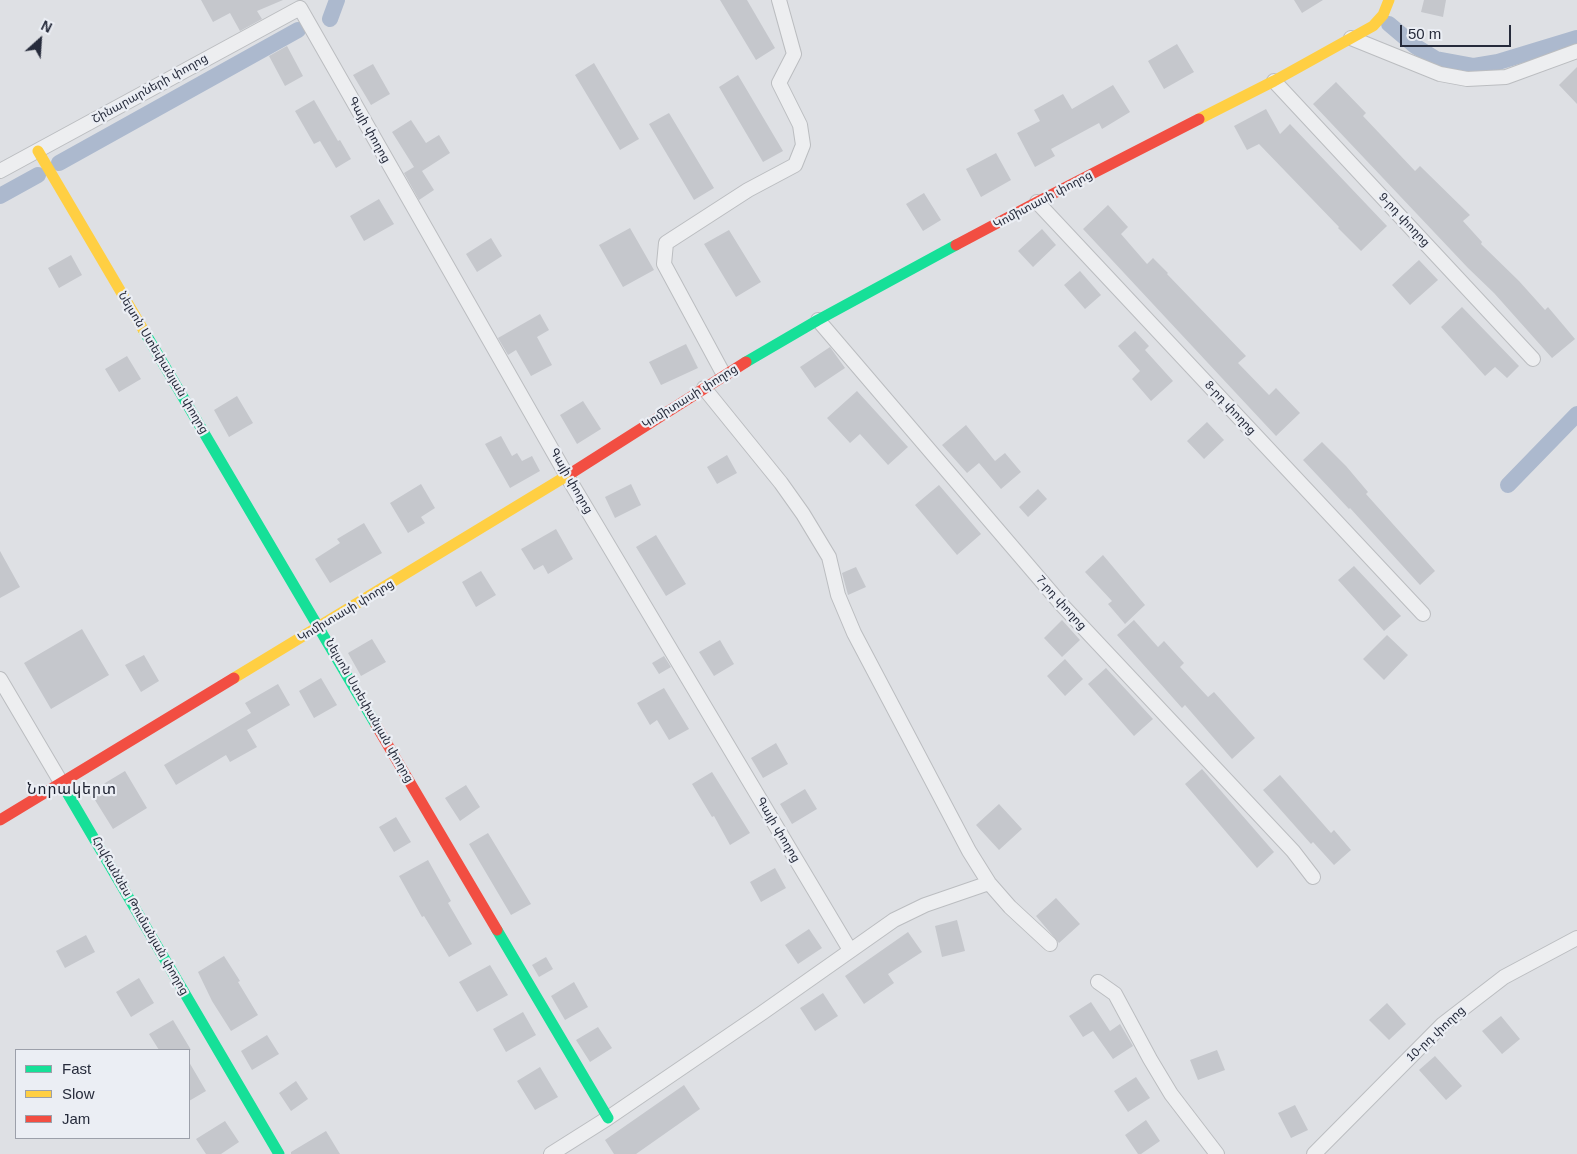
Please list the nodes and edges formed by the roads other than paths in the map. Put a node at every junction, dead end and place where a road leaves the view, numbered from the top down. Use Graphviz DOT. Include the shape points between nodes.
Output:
graph roads {
  1 [pos="779,0"];
  2 [pos="1389,0"];
  3 [pos="302,4"];
  4 [pos="1351,38"];
  5 [pos="1577,51"];
  6 [pos="1274,81"];
  7 [pos="38,150"];
  8 [pos="0,172"];
  9 [pos="1037,202"];
  10 [pos="818,320"];
  11 [pos="1533,359"];
  12 [pos="724,375"];
  13 [pos="704,388"];
  14 [pos="567,476"];
  15 [pos="1423,614"];
  16 [pos="319,627"];
  17 [pos="0,679"];
  18 [pos="62,784"];
  19 [pos="0,820"];
  20 [pos="1313,877"];
  21 [pos="989,883"];
  22 [pos="1577,938"];
  23 [pos="1050,944"];
  24 [pos="850,950"];
  25 [pos="1098,982"];
  26 [pos="608,1118"];
  27 [pos="279,1154"];
  28 [pos="551,1154"];
  29 [pos="1217,1154"];
  30 [pos="1314,1154"];
  1 -- 12 [label="street" via="794,54 779,83 800,125 803,145 795,165 748,190 666,243 664,264"];
  2 -- 4 [label="street, Կոմիտասի փողոց" via="1383,15 1373,26"];
  3 -- 7 [label="street, Շինարարների փողոց"];
  3 -- 14 [label="street, Գայի փողոց"];
  4 -- 5 [label="street" via="1440,74 1468,79 1506,77"];
  4 -- 6 [label="street, Կոմիտասի փողոց"];
  6 -- 9 [label="street, Կոմիտասի փողոց"];
  6 -- 11 [label="street, 9-րդ փողոց"];
  7 -- 8 [label="street, Շինարարների փողոց"];
  7 -- 16 [label="street, Նելսոն Ստեփանյան փողոց"];
  9 -- 10 [label="street, Կոմիտասի փողոց"];
  9 -- 15 [label="street, 8-րդ փողոց"];
  10 -- 12 [label="street, Կոմիտասի փողոց"];
  10 -- 20 [label="street, 7-րդ փողոց" via="1062,605 1293,851"];
  12 -- 13 [label="street, Կոմիտասի փողոց"];
  13 -- 14 [label="street, Կոմիտասի փողոց"];
  13 -- 21 [label="street" via="804,514 829,557 838,595 854,633"];
  14 -- 16 [label="street, Կոմիտասի փողոց"];
  14 -- 24 [label="street, Գայի փողոց"];
  16 -- 18 [label="street, Կոմիտասի փողոց"];
  16 -- 26 [label="street, Նելսոն Ստեփանյան փողոց"];
  17 -- 18 [label="street, Հովհաննես Թումանյան փողոց"];
  18 -- 19 [label="street, Կոմիտասի փողոց"];
  18 -- 27 [label="street, Հովհաննես Թումանյան փողոց"];
  21 -- 23 [label="street"];
  21 -- 24 [label="street" via="894,920"];
  22 -- 30 [label="street, 10-րդ փողոց" via="1504,976 1443,1024"];
  24 -- 26 [label="street"];
  25 -- 29 [label="street" via="1115,994 1122,1004 1171,1094"];
  26 -- 28 [label="street"];
}
